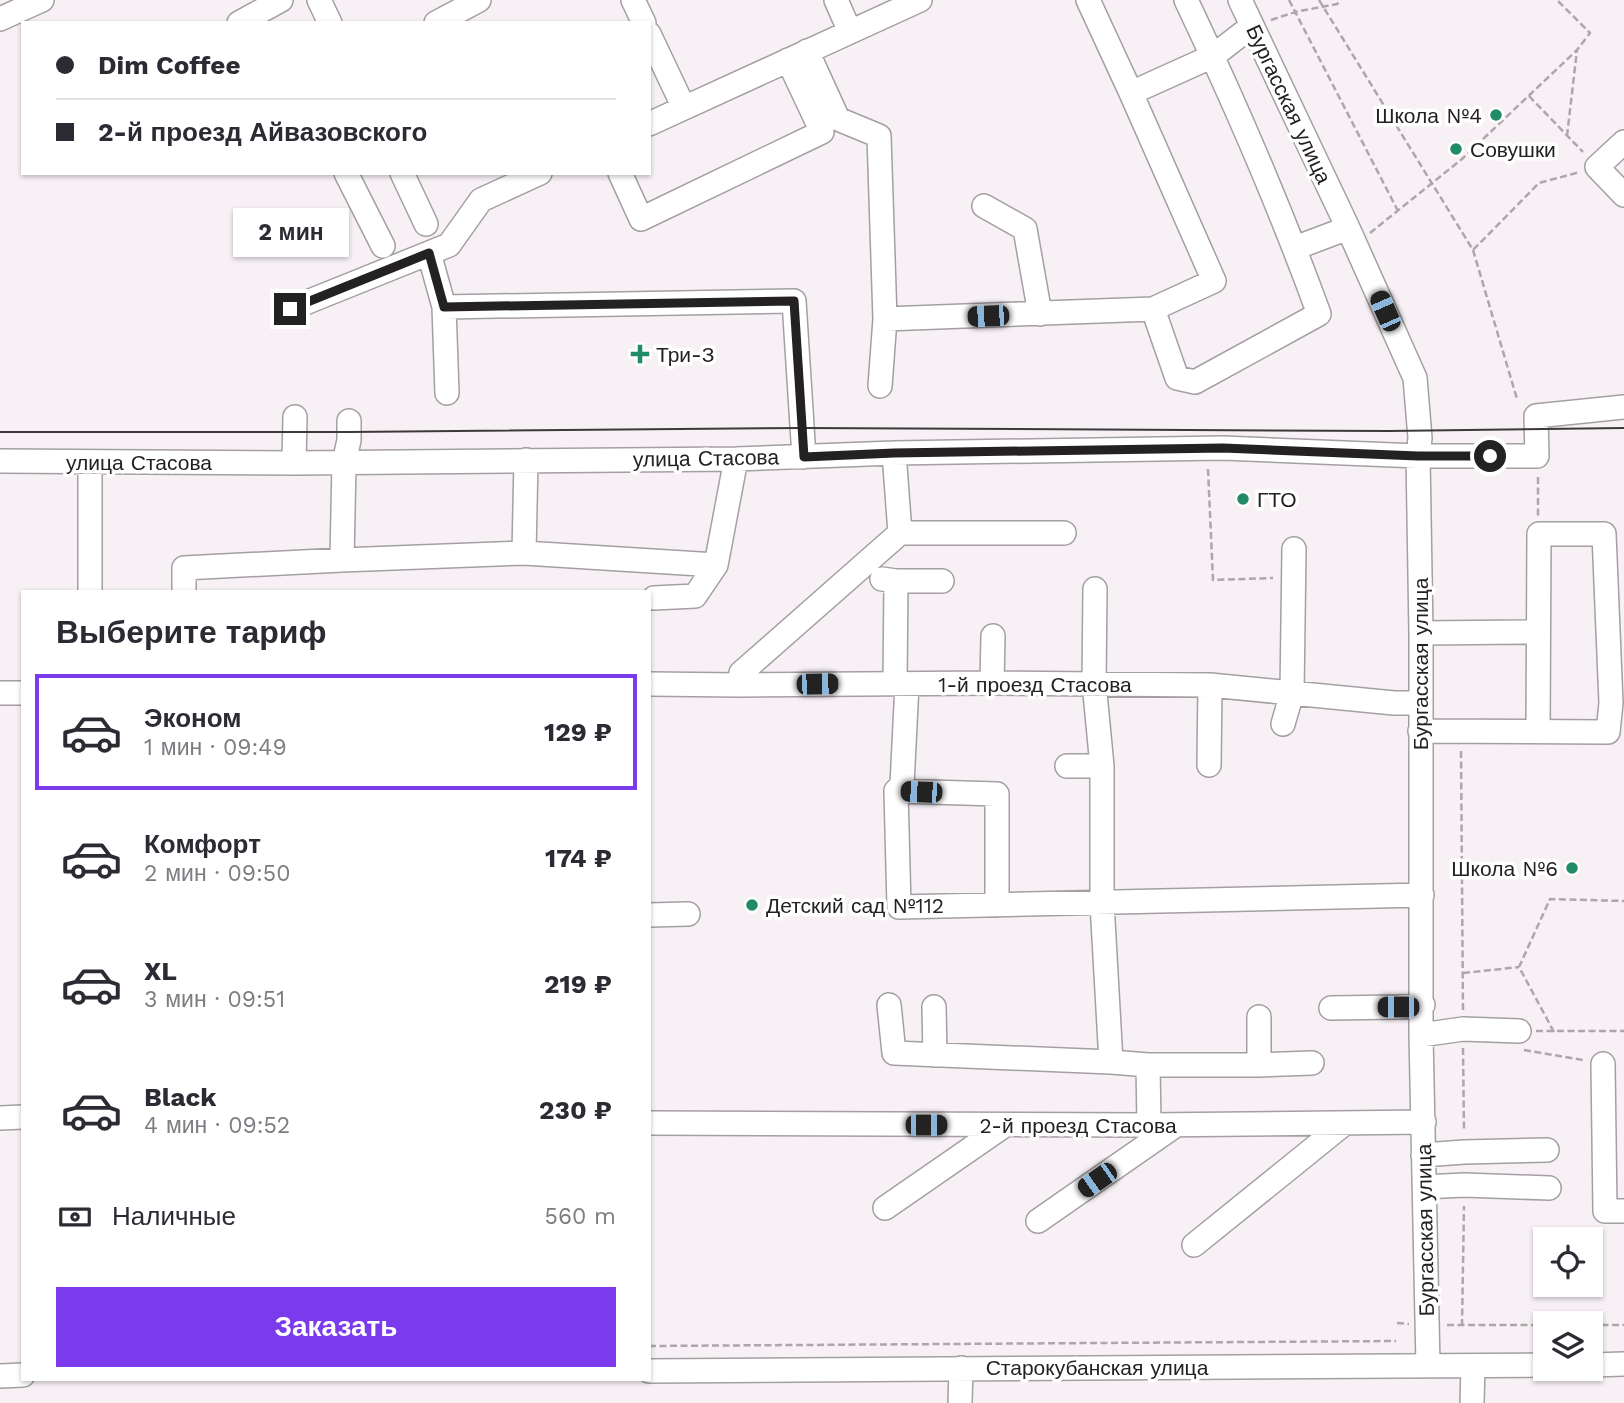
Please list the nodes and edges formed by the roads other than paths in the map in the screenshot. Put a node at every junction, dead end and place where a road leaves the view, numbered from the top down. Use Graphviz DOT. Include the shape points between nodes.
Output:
graph roads {
  1 [pos="42,0"];
  2 [pos="319,0"];
  3 [pos="479,0"];
  4 [pos="633,0"];
  5 [pos="836,0"];
  6 [pos="920,0"];
  7 [pos="1088,0"];
  8 [pos="1186,0"];
  9 [pos="1240,0"];
  10 [pos="272,10"];
  11 [pos="0,19"];
  12 [pos="244,21"];
  13 [pos="329,21"];
  14 [pos="440,21"];
  15 [pos="643,21"];
  16 [pos="1252,26"];
  17 [pos="850,32"];
  18 [pos="651,38"];
  19 [pos="798,56"];
  20 [pos="1213,56"];
  21 [pos="1131,93"];
  22 [pos="684,108"];
  23 [pos="651,123"];
  24 [pos="1624,142"];
  25 [pos="347,175"];
  26 [pos="403,175"];
  27 [pos="536,175"];
  28 [pos="621,175"];
  29 [pos="1624,195"];
  30 [pos="984,206"];
  31 [pos="426,224"];
  32 [pos="1352,236"];
  33 [pos="383,246"];
  34 [pos="1295,248"];
  35 [pos="429,253"];
  36 [pos="444,307"];
  37 [pos="290,309"];
  38 [pos="1153,309"];
  39 [pos="1040,314"];
  40 [pos="884,319"];
  41 [pos="880,386"];
  42 [pos="447,393"];
  43 [pos="1624,407"];
  44 [pos="295,417"];
  45 [pos="349,421"];
  46 [pos="894,453"];
  47 [pos="1418,456"];
  48 [pos="804,457"];
  49 [pos="736,459"];
  50 [pos="526,460"];
  51 [pos="0,461"];
  52 [pos="90,463"];
  53 [pos="295,463"];
  54 [pos="344,463"];
  55 [pos="900,533"];
  56 [pos="1064,533"];
  57 [pos="1614,534"];
  58 [pos="1294,549"];
  59 [pos="524,553"];
  60 [pos="342,559"];
  61 [pos="716,565"];
  62 [pos="942,581"];
  63 [pos="1095,589"];
  64 [pos="90,590"];
  65 [pos="184,590"];
  66 [pos="654,598"];
  67 [pos="1538,632"];
  68 [pos="1421,633"];
  69 [pos="993,636"];
  70 [pos="901,683"];
  71 [pos="992,683"];
  72 [pos="1094,683"];
  73 [pos="651,684"];
  74 [pos="740,685"];
  75 [pos="1210,685"];
  76 [pos="0,693"];
  77 [pos="21,693"];
  78 [pos="1292,693"];
  79 [pos="1421,703"];
  80 [pos="1618,703"];
  81 [pos="1283,724"];
  82 [pos="1420,730"];
  83 [pos="1538,731"];
  84 [pos="1209,765"];
  85 [pos="1067,766"];
  86 [pos="1102,766"];
  87 [pos="896,791"];
  88 [pos="1422,895"];
  89 [pos="1102,903"];
  90 [pos="997,905"];
  91 [pos="688,914"];
  92 [pos="651,915"];
  93 [pos="889,1005"];
  94 [pos="1423,1005"];
  95 [pos="934,1007"];
  96 [pos="1331,1008"];
  97 [pos="1259,1017"];
  98 [pos="1422,1035"];
  99 [pos="1522,1041"];
  100 [pos="934,1055"];
  101 [pos="1111,1062"];
  102 [pos="1312,1063"];
  103 [pos="1603,1064"];
  104 [pos="1148,1065"];
  105 [pos="1259,1065"];
  106 [pos="1614,1093"];
  107 [pos="21,1117"];
  108 [pos="0,1118"];
  109 [pos="1424,1122"];
  110 [pos="1345,1123"];
  111 [pos="651,1124"];
  112 [pos="1005,1125"];
  113 [pos="1149,1125"];
  114 [pos="1177,1125"];
  115 [pos="1547,1150"];
  116 [pos="1423,1155"];
  117 [pos="1424,1187"];
  118 [pos="1549,1188"];
  119 [pos="884,1208"];
  120 [pos="1624,1211"];
  121 [pos="1038,1222"];
  122 [pos="1194,1245"];
  123 [pos="1624,1364"];
  124 [pos="1533,1365"];
  125 [pos="1603,1365"];
  126 [pos="1428,1366"];
  127 [pos="1473,1366"];
  128 [pos="961,1368"];
  129 [pos="651,1371"];
  130 [pos="0,1376"];
  131 [pos="21,1376"];
  132 [pos="960,1403"];
  133 [pos="1472,1403"];
  1 -- 11 [label="street"];
  2 -- 13 [label="street"];
  3 -- 14 [label="street"];
  4 -- 15 [label="street"];
  5 -- 17 [label="street"];
  6 -- 17 [label="street"];
  7 -- 21 [label="street"];
  8 -- 20 [label="street"];
  9 -- 16 [label="street, Бургасская улица"];
  10 -- 12 [label="street"];
  16 -- 20 [label="street"];
  16 -- 32 [label="street, Бургасская улица"];
  17 -- 19 [label="street"];
  18 -- 22 [label="street"];
  19 -- 22 [label="street"];
  19 -- 28 [label="street" via="822,132 640,219"];
  19 -- 40 [label="street" via="838,119 879,136"];
  20 -- 21 [label="street"];
  20 -- 34 [label="street"];
  21 -- 38 [label="street" via="1214,281"];
  22 -- 23 [label="street"];
  24 -- 29 [label="street" via="1597,167"];
  25 -- 33 [label="street"];
  26 -- 31 [label="street"];
  27 -- 35 [label="street" via="481,200 449,244"];
  30 -- 39 [label="street" via="1025,229"];
  32 -- 34 [label="street"];
  32 -- 47 [label="street, Бургасская улица" via="1415,378"];
  34 -- 38 [label="street" via="1319,314 1195,382 1177,378"];
  35 -- 36 [label="street"];
  35 -- 37 [label="street"];
  36 -- 42 [label="street"];
  36 -- 48 [label="street" via="794,301"];
  38 -- 39 [label="street"];
  39 -- 40 [label="street"];
  40 -- 41 [label="street"];
  43 -- 47 [label="street, улица Стасова" via="1536,416 1538,456"];
  44 -- 53 [label="street"];
  45 -- 54 [label="street"];
  46 -- 47 [label="street, улица Стасова" via="1207,448"];
  46 -- 48 [label="street, улица Стасова"];
  46 -- 55 [label="street"];
  47 -- 68 [label="street, Бургасская улица"];
  48 -- 49 [label="street, улица Стасова"];
  49 -- 50 [label="street, улица Стасова"];
  49 -- 61 [label="street"];
  50 -- 54 [label="street, улица Стасова"];
  50 -- 59 [label="street"];
  51 -- 52 [label="street, улица Стасова"];
  52 -- 53 [label="street, улица Стасова"];
  52 -- 64 [label="street"];
  53 -- 54 [label="street, улица Стасова"];
  54 -- 60 [label="street"];
  55 -- 56 [label="street"];
  55 -- 74 [label="street" via="741,673"];
  57 -- 67 [label="street" via="1539,534"];
  57 -- 80 [label="street"];
  58 -- 78 [label="street"];
  59 -- 60 [label="street"];
  59 -- 61 [label="street"];
  60 -- 65 [label="street" via="184,568"];
  61 -- 66 [label="street" via="695,597"];
  62 -- 70 [label="street" via="889,580"];
  63 -- 72 [label="street"];
  67 -- 68 [label="street"];
  67 -- 83 [label="street"];
  68 -- 79 [label="street, Бургасская улица"];
  69 -- 71 [label="street"];
  70 -- 71 [label="street, 1-й проезд Стасова"];
  70 -- 74 [label="street, 1-й проезд Стасова"];
  70 -- 87 [label="street" via="902,785"];
  71 -- 72 [label="street, 1-й проезд Стасова"];
  72 -- 75 [label="street, 1-й проезд Стасова"];
  72 -- 86 [label="street"];
  73 -- 74 [label="street, 1-й проезд Стасова"];
  75 -- 78 [label="street, 1-й проезд Стасова"];
  75 -- 84 [label="street"];
  76 -- 77 [label="street"];
  78 -- 79 [label="street, 1-й проезд Стасова"];
  78 -- 81 [label="street"];
  79 -- 82 [label="street, Бургасская улица"];
  80 -- 83 [label="street" via="1608,732"];
  82 -- 83 [label="street"];
  82 -- 88 [label="street, Бургасская улица"];
  85 -- 86 [label="street"];
  86 -- 89 [label="street"];
  87 -- 90 [label="street" via="997,794"];
  87 -- 90 [label="street" via="899,907"];
  88 -- 89 [label="street"];
  88 -- 94 [label="street, Бургасская улица"];
  89 -- 90 [label="street"];
  89 -- 101 [label="street"];
  91 -- 92 [label="street"];
  93 -- 100 [label="street" via="894,1053"];
  94 -- 96 [label="street"];
  94 -- 98 [label="street, Бургасская улица"];
  95 -- 100 [label="street"];
  97 -- 105 [label="street"];
  98 -- 99 [label="street" via="1463,1028"];
  98 -- 109 [label="street, Бургасская улица"];
  100 -- 101 [label="street"];
  101 -- 104 [label="street"];
  102 -- 105 [label="street"];
  103 -- 106 [label="street"];
  104 -- 105 [label="street"];
  104 -- 113 [label="street"];
  106 -- 120 [label="street" via="1605,1211"];
  107 -- 108 [label="street"];
  109 -- 110 [label="street, 2-й проезд Стасова"];
  109 -- 116 [label="street, Бургасская улица"];
  110 -- 114 [label="street, 2-й проезд Стасова"];
  110 -- 122 [label="street"];
  111 -- 112 [label="street, 2-й проезд Стасова"];
  112 -- 113 [label="street, 2-й проезд Стасова"];
  112 -- 119 [label="street"];
  113 -- 114 [label="street, 2-й проезд Стасова"];
  114 -- 121 [label="street"];
  115 -- 116 [label="street"];
  116 -- 117 [label="street, Бургасская улица"];
  117 -- 118 [label="street"];
  117 -- 126 [label="street, Бургасская улица"];
  123 -- 125 [label="street"];
  124 -- 127 [label="street, Старокубанская улица"];
  126 -- 127 [label="street, Старокубанская улица"];
  126 -- 128 [label="street, Старокубанская улица"];
  127 -- 133 [label="street"];
  128 -- 129 [label="street, Старокубанская улица"];
  128 -- 132 [label="street"];
  130 -- 131 [label="street"];
}
